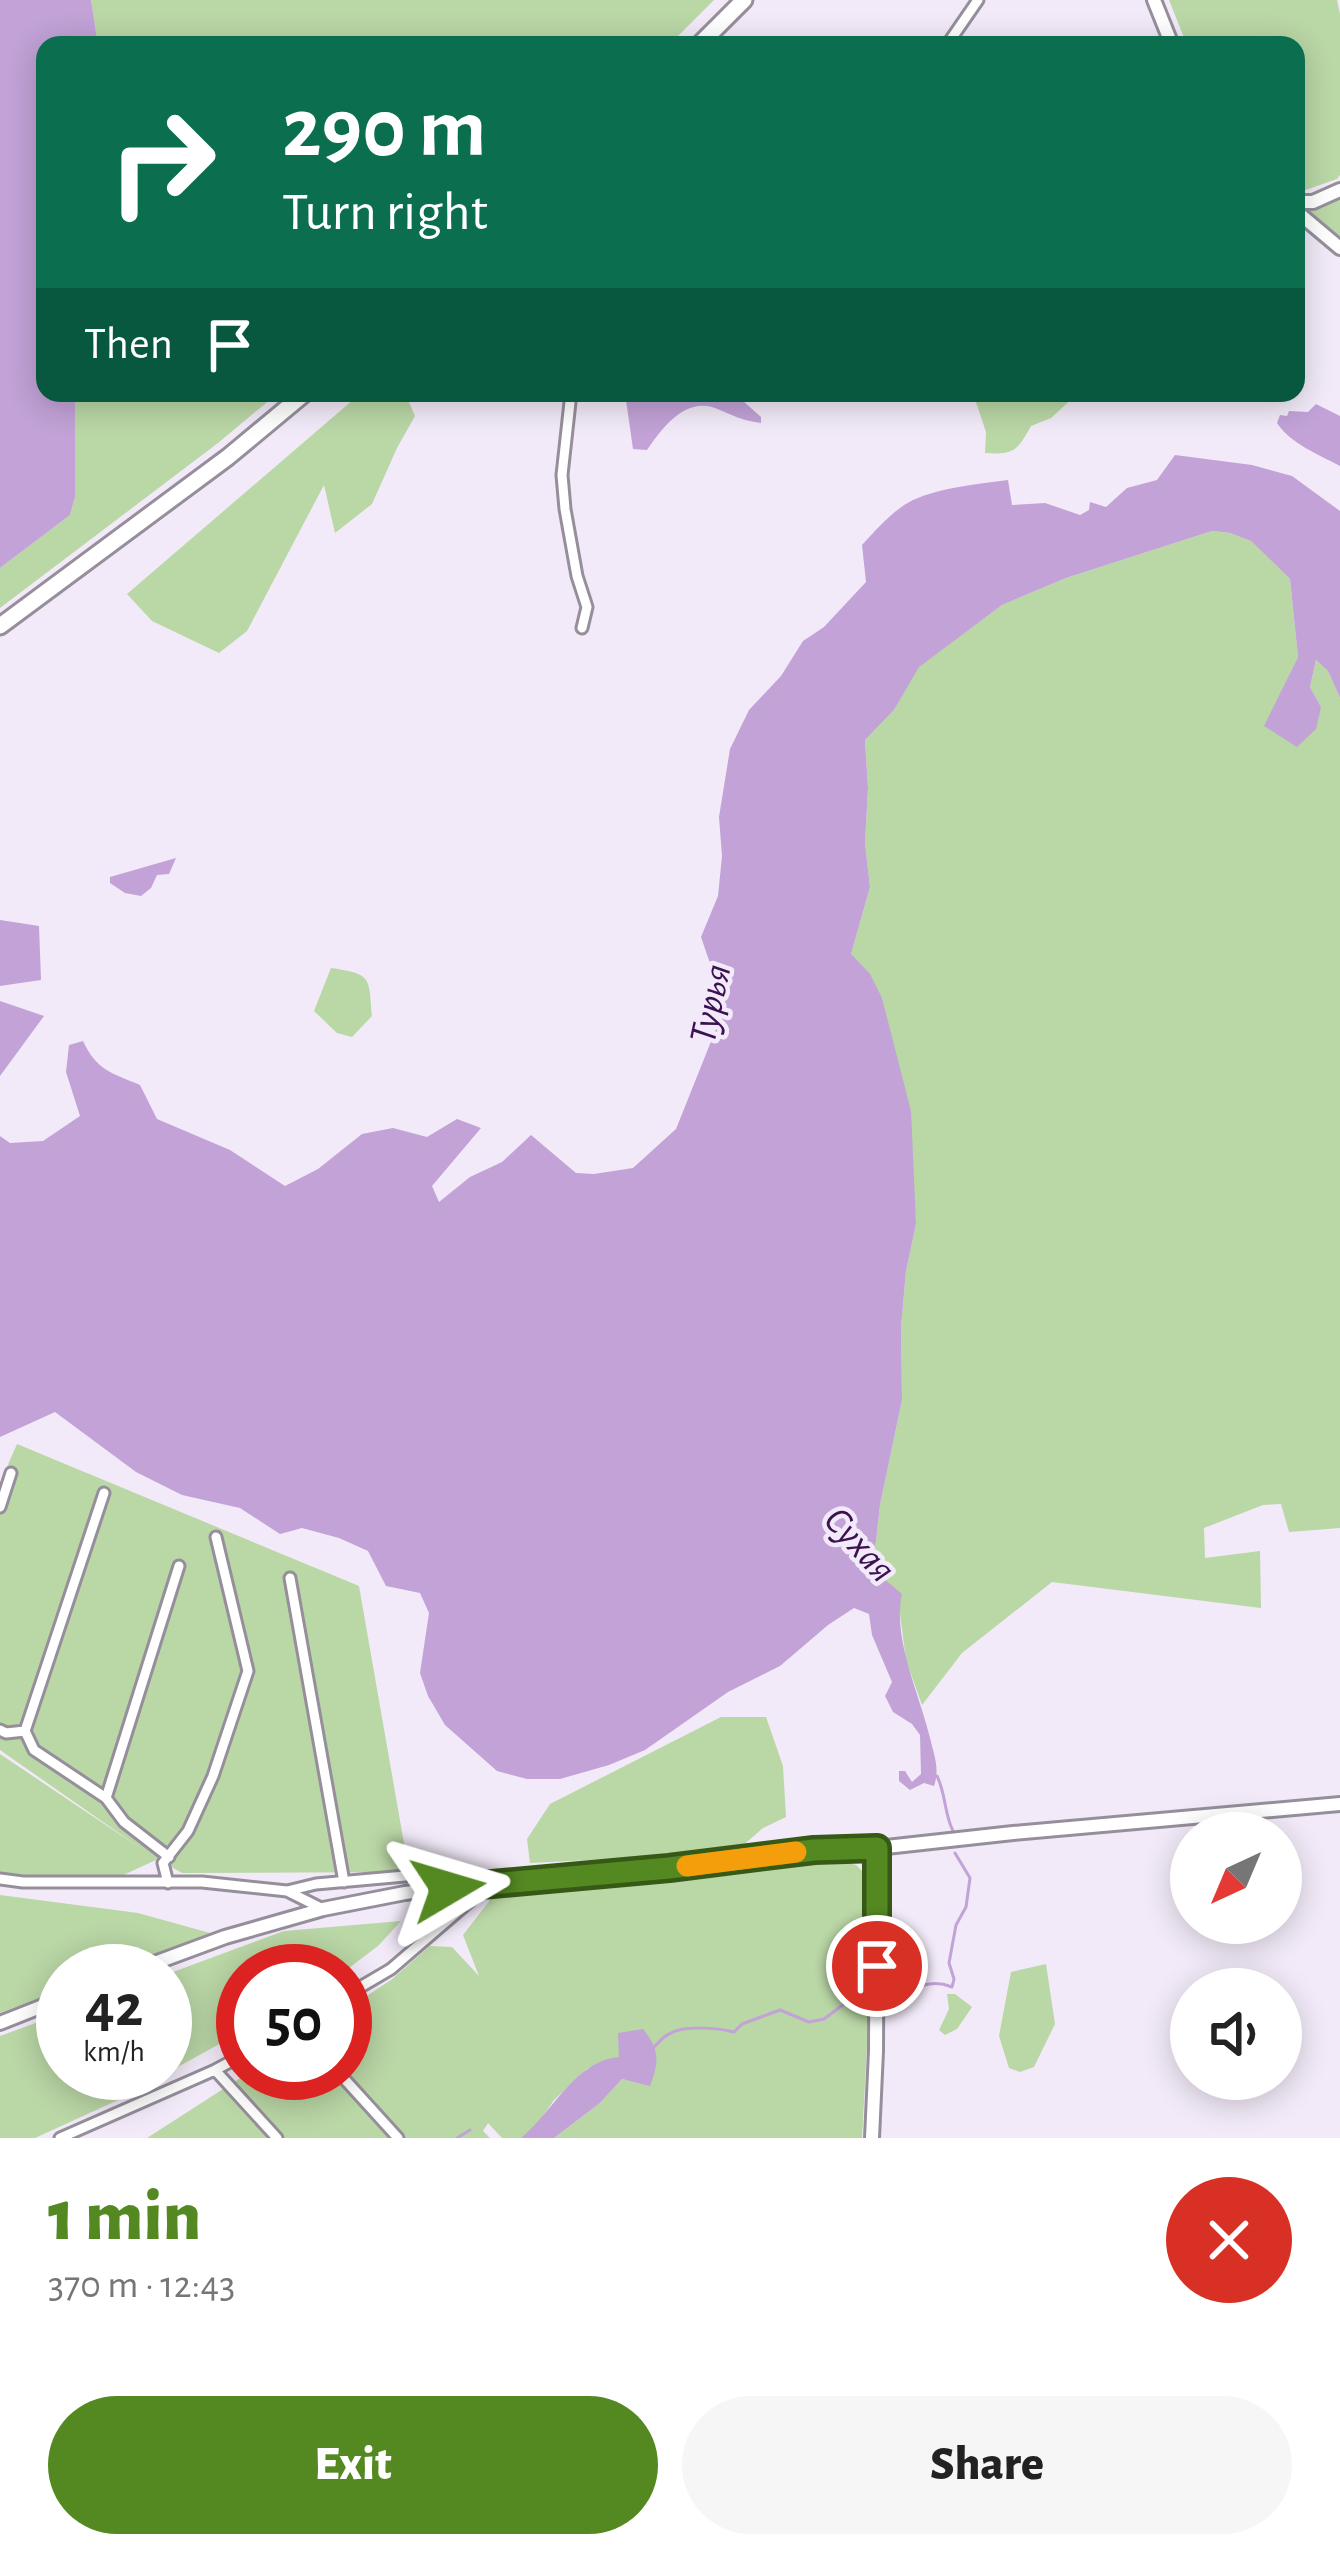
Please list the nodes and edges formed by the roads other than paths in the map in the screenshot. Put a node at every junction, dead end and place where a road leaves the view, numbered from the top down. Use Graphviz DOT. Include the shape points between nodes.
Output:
graph roads {
  1 [pos="744,0"];
  2 [pos="978,0"];
  3 [pos="1154,0"];
  4 [pos="708,36"];
  5 [pos="953,36"];
  6 [pos="1168,36"];
  7 [pos="1340,190"];
  8 [pos="1305,204"];
  9 [pos="1305,215"];
  10 [pos="1340,248"];
  11 [pos="294,402"];
  12 [pos="570,402"];
  13 [pos="0,626"];
  14 [pos="582,628"];
  15 [pos="10,1473"];
  16 [pos="104,1493"];
  17 [pos="0,1507"];
  18 [pos="216,1537"];
  19 [pos="179,1566"];
  20 [pos="290,1578"];
  21 [pos="0,1730"];
  22 [pos="25,1731"];
  23 [pos="106,1798"];
  24 [pos="1340,1804"];
  25 [pos="877,1848"];
  26 [pos="169,1857"];
  27 [pos="416,1875"];
  28 [pos="0,1879"];
  29 [pos="344,1882"];
  30 [pos="492,1882"];
  31 [pos="168,1883"];
  32 [pos="287,1892"];
  33 [pos="323,1909"];
  34 [pos="192,1949"];
  35 [pos="372,1980"];
  36 [pos="36,2009"];
  37 [pos="0,2023"];
  38 [pos="215,2071"];
  39 [pos="364,2100"];
  40 [pos="60,2138"];
  41 [pos="277,2138"];
  42 [pos="398,2138"];
  43 [pos="872,2138"];
  1 -- 4 [label="highway"];
  2 -- 5 [label="street"];
  3 -- 6 [label="main road"];
  7 -- 8 [label="main road"];
  9 -- 10 [label="main road"];
  11 -- 13 [label="highway"];
  12 -- 14 [label="street" via="562,475 587,607"];
  15 -- 17 [label="street"];
  16 -- 22 [label="street"];
  18 -- 26 [label="street" via="248,1671 213,1776"];
  19 -- 23 [label="street"];
  20 -- 29 [label="street"];
  21 -- 22 [label="street"];
  22 -- 23 [label="street" via="34,1750"];
  23 -- 26 [label="street"];
  24 -- 25 [label="main road"];
  25 -- 30 [label="main road"];
  25 -- 43 [label="main road"];
  26 -- 31 [label="street"];
  27 -- 29 [label="street"];
  28 -- 31 [label="street"];
  29 -- 32 [label="street"];
  30 -- 33 [label="main road"];
  30 -- 35 [label="street"];
  31 -- 32 [label="street"];
  32 -- 33 [label="street"];
  33 -- 34 [label="main road"];
  36 -- 37 [label="main road"];
  38 -- 40 [label="street"];
  38 -- 41 [label="street"];
  39 -- 42 [label="street"];
}
